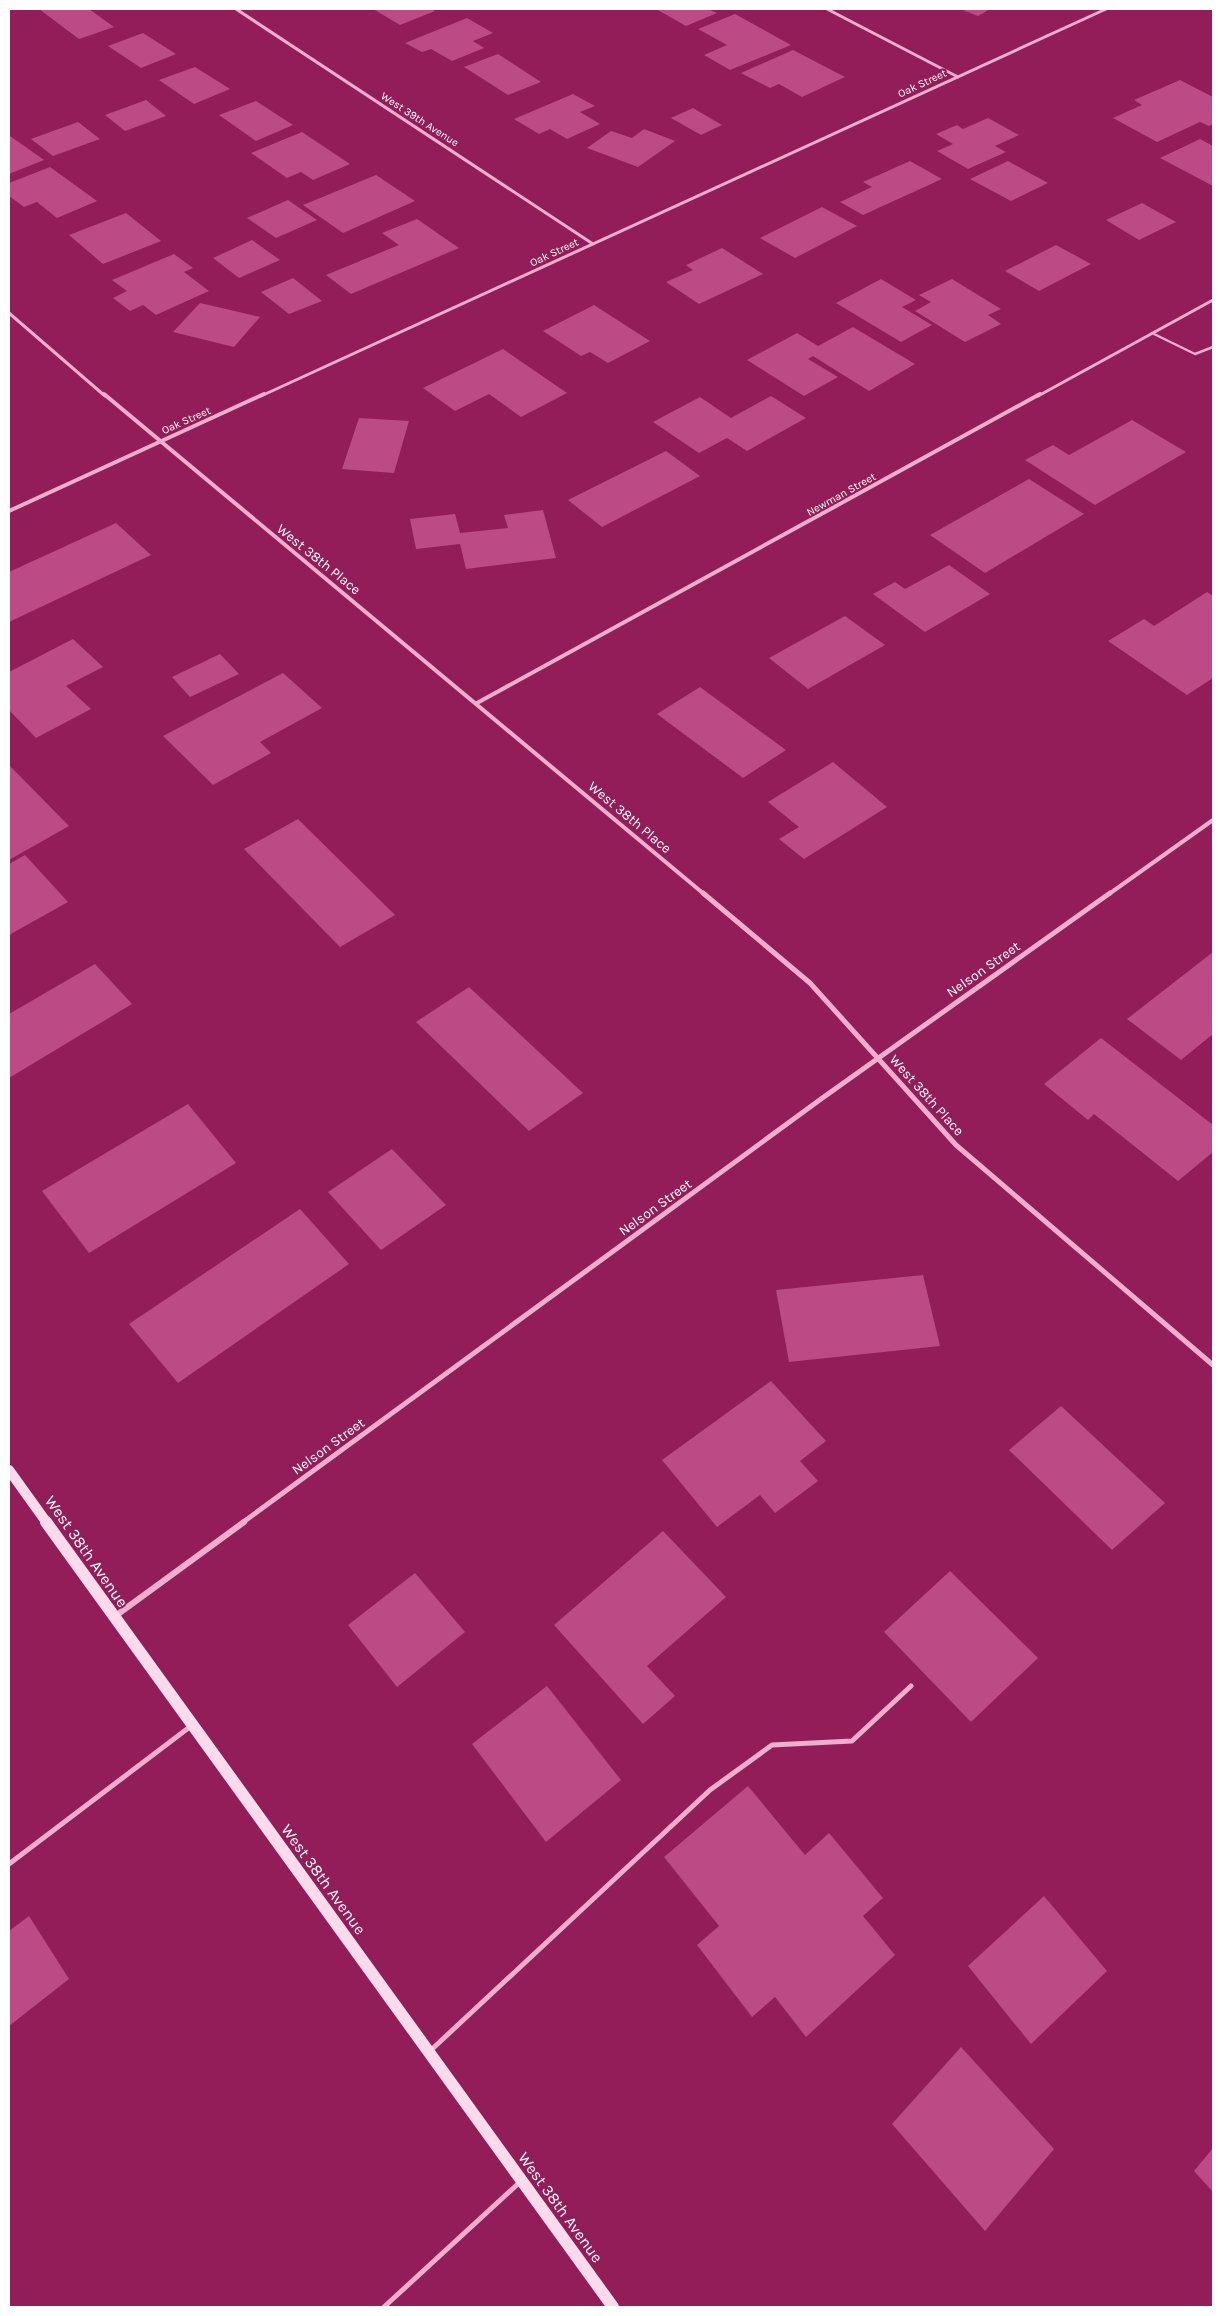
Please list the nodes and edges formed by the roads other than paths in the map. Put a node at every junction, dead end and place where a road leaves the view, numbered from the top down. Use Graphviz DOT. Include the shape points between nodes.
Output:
graph roads {
  1 [pos="236,9"];
  2 [pos="827,9"];
  3 [pos="1106,9"];
  4 [pos="958,77"];
  5 [pos="593,244"];
  6 [pos="1213,300"];
  7 [pos="9,313"];
  8 [pos="1152,333"];
  9 [pos="1213,347"];
  10 [pos="159,442"];
  11 [pos="9,511"];
  12 [pos="477,703"];
  13 [pos="1213,820"];
  14 [pos="879,1058"];
  15 [pos="1213,1365"];
  16 [pos="9,1470"];
  17 [pos="114,1617"];
  18 [pos="911,1686"];
  19 [pos="192,1726"];
  20 [pos="9,1864"];
  21 [pos="429,2052"];
  22 [pos="522,2181"];
  23 [pos="384,2307"];
  24 [pos="613,2307"];
  1 -- 5 [label="street, West 39th Avenue"];
  2 -- 4 [label="street"];
  3 -- 4 [label="street, Oak Street"];
  4 -- 5 [label="street, Oak Street"];
  5 -- 10 [label="street, Oak Street"];
  6 -- 8 [label="street, Newman Street"];
  7 -- 10 [label="street, West 38th Place"];
  8 -- 9 [label="lane" via="1195,354"];
  8 -- 12 [label="street, Newman Street"];
  10 -- 11 [label="street, Oak Street"];
  10 -- 12 [label="street, West 38th Place"];
  12 -- 14 [label="street, West 38th Place" via="810,983"];
  13 -- 14 [label="street, Nelson Street"];
  14 -- 15 [label="street, West 38th Place" via="956,1145"];
  14 -- 17 [label="street, Nelson Street"];
  16 -- 17 [label="street, West 38th Avenue"];
  17 -- 19 [label="street, West 38th Avenue"];
  18 -- 21 [label="lane" via="852,1741 772,1745 710,1790"];
  19 -- 20 [label="lane"];
  19 -- 21 [label="street, West 38th Avenue"];
  21 -- 22 [label="street, West 38th Avenue"];
  22 -- 23 [label="lane"];
  22 -- 24 [label="street, West 38th Avenue"];
}
